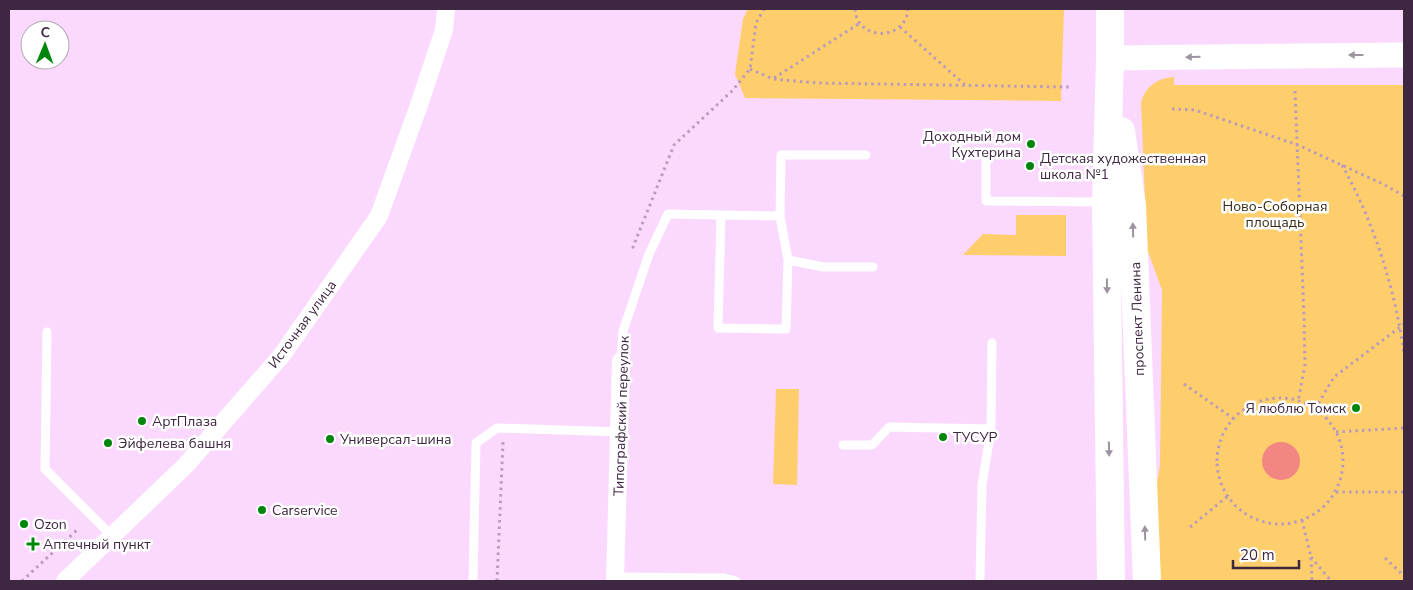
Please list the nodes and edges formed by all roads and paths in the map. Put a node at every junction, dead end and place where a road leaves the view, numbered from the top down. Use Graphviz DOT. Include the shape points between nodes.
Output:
graph roads {
  1 [pos="446,9"];
  2 [pos="764,9"];
  3 [pos="855,9"];
  4 [pos="908,9"];
  5 [pos="1110,9"];
  6 [pos="860,23"];
  7 [pos="900,27"];
  8 [pos="1404,55"];
  9 [pos="1110,58"];
  10 [pos="750,69"];
  11 [pos="773,79"];
  12 [pos="966,86"];
  13 [pos="1069,87"];
  14 [pos="1295,91"];
  15 [pos="1172,109"];
  16 [pos="1298,145"];
  17 [pos="866,155"];
  18 [pos="986,155"];
  19 [pos="1342,166"];
  20 [pos="1404,196"];
  21 [pos="1106,202"];
  22 [pos="721,215"];
  23 [pos="780,216"];
  24 [pos="649,254"];
  25 [pos="788,260"];
  26 [pos="873,267"];
  27 [pos="1404,324"];
  28 [pos="1400,327"];
  29 [pos="47,332"];
  30 [pos="992,343"];
  31 [pos="1404,353"];
  32 [pos="621,361"];
  33 [pos="1184,384"];
  34 [pos="1298,402"];
  35 [pos="1315,409"];
  36 [pos="1234,419"];
  37 [pos="991,428"];
  38 [pos="1404,428"];
  39 [pos="620,432"];
  40 [pos="1336,432"];
  41 [pos="503,436"];
  42 [pos="843,445"];
  43 [pos="1336,492"];
  44 [pos="1404,492"];
  45 [pos="1228,496"];
  46 [pos="1302,520"];
  47 [pos="1190,527"];
  48 [pos="77,530"];
  49 [pos="112,536"];
  50 [pos="1311,557"];
  51 [pos="1385,558"];
  52 [pos="1404,576"];
  53 [pos="615,579"];
  54 [pos="22,581"];
  55 [pos="65,581"];
  56 [pos="473,581"];
  57 [pos="498,581"];
  58 [pos="736,581"];
  59 [pos="980,581"];
  60 [pos="1111,581"];
  61 [pos="1147,581"];
  62 [pos="1312,581"];
  63 [pos="1331,581"];
  1 -- 49 [label="street, Источная улица" via="444,30 379,216 282,356 186,465"];
  2 -- 10 [label="path" via="756,24"];
  3 -- 6 [label="path"];
  4 -- 7 [label="path"];
  5 -- 9 [label="main road, проспект Ленина"];
  6 -- 7 [label="path" via="878,34 894,32"];
  6 -- 11 [label="path"];
  7 -- 12 [label="path"];
  8 -- 9 [label="street, one-way"];
  9 -- 21 [label="main road, проспект Ленина"];
  61 -- 9 [label="main road, проспект Ленина, one-way" via="1132,205"];
  10 -- 11 [label="path"];
  10 -- 24 [label="path" via="732,91 674,145 633,247"];
  11 -- 12 [label="path"];
  12 -- 13 [label="path"];
  14 -- 16 [label="path"];
  15 -- 16 [label="path" via="1195,110"];
  16 -- 19 [label="path"];
  16 -- 34 [label="path" via="1304,355"];
  17 -- 23 [label="lane" via="781,155"];
  18 -- 21 [label="lane" via="986,201"];
  19 -- 20 [label="path"];
  19 -- 28 [label="path" via="1368,219"];
  21 -- 60 [label="main road, проспект Ленина, one-way"];
  22 -- 23 [label="lane"];
  22 -- 24 [label="lane, Типографский переулок" via="668,214"];
  22 -- 25 [label="lane" via="718,328 786,329"];
  23 -- 25 [label="lane"];
  24 -- 32 [label="lane, Типографский переулок" via="623,331"];
  25 -- 26 [label="lane" via="824,267"];
  27 -- 28 [label="path"];
  28 -- 31 [label="path"];
  28 -- 35 [label="path" via="1334,377"];
  29 -- 49 [label="lane" via="45,469"];
  30 -- 37 [label="lane"];
  32 -- 39 [label="street, Типографский переулок"];
  33 -- 36 [label="path"];
  34 -- 35 [label="path"];
  34 -- 36 [label="path" via="1285,399 1257,403"];
  35 -- 40 [label="path"];
  36 -- 45 [label="path" via="1220,443 1218,456 1218,470"];
  37 -- 42 [label="lane" via="889,427 872,445"];
  37 -- 59 [label="lane" via="982,485"];
  38 -- 40 [label="path"];
  39 -- 53 [label="street, Типографский переулок"];
  39 -- 56 [label="lane" via="497,428 476,443"];
  40 -- 43 [label="path" via="1342,446 1343,462"];
  41 -- 57 [label="path"];
  43 -- 44 [label="path"];
  43 -- 46 [label="path" via="1321,509"];
  45 -- 46 [label="path" via="1237,507 1261,521 1288,524"];
  45 -- 47 [label="path"];
  46 -- 50 [label="path"];
  48 -- 54 [label="path"];
  49 -- 55 [label="street, Источная улица"];
  50 -- 62 [label="path"];
  50 -- 63 [label="path"];
  51 -- 52 [label="path"];
  53 -- 58 [label="lane" via="724,578"];
}
